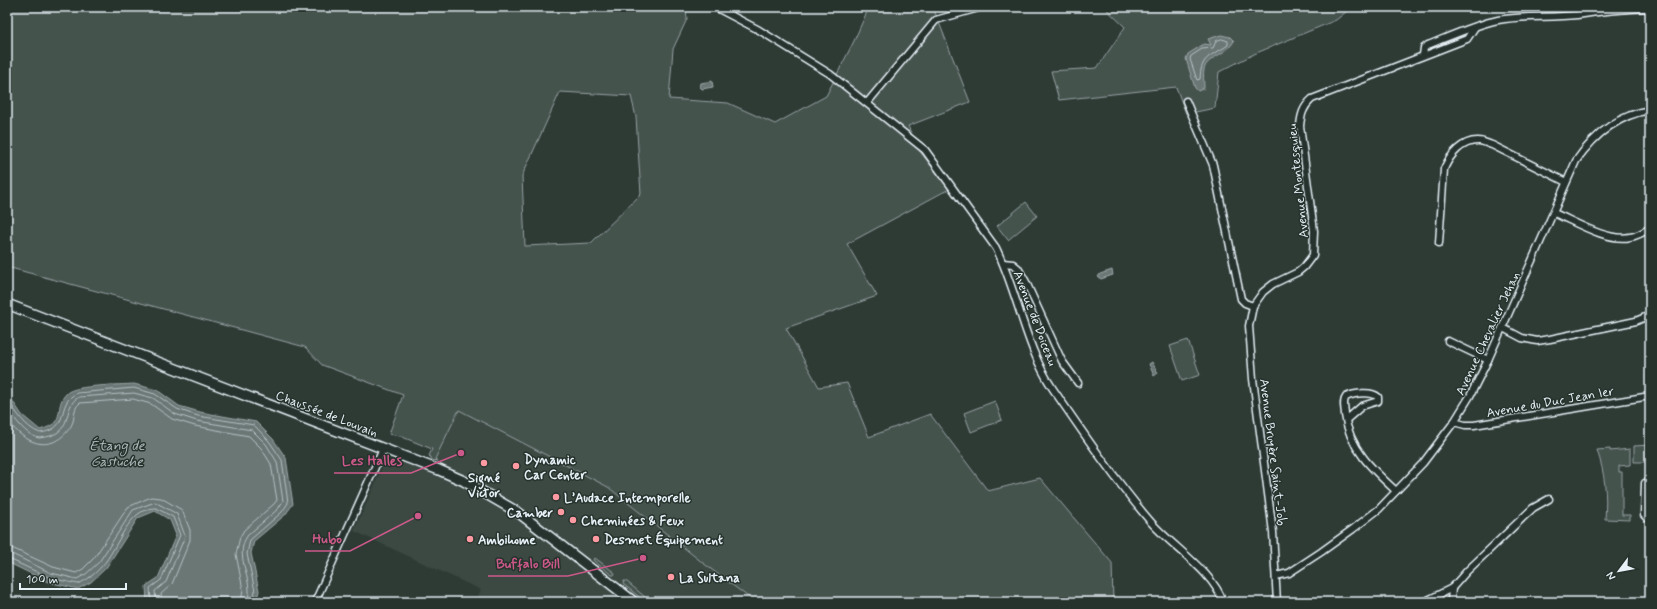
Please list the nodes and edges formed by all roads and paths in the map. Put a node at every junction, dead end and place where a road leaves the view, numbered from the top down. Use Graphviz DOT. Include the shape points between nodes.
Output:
graph roads {
  1 [pos="715,7"];
  2 [pos="982,7"];
  3 [pos="1650,8"];
  4 [pos="1186,101"];
  5 [pos="867,103"];
  6 [pos="1650,110"];
  7 [pos="1566,182"];
  8 [pos="1554,213"];
  9 [pos="1650,228"];
  10 [pos="1439,243"];
  11 [pos="1003,263"];
  12 [pos="7,304"];
  13 [pos="1253,306"];
  14 [pos="1650,315"];
  15 [pos="1503,328"];
  16 [pos="1448,341"];
  17 [pos="1488,360"];
  18 [pos="1078,384"];
  19 [pos="1650,396"];
  20 [pos="1346,420"];
  21 [pos="1454,422"];
  22 [pos="383,448"];
  23 [pos="1644,483"];
  24 [pos="1396,491"];
  25 [pos="1549,499"];
  26 [pos="1650,518"];
  27 [pos="1276,576"];
  28 [pos="1452,588"];
  29 [pos="1427,600"];
  30 [pos="315,602"];
  31 [pos="634,602"];
  32 [pos="1223,602"];
  33 [pos="1277,602"];
  34 [pos="1439,602"];
  35 [pos="1451,602"];
  1 -- 5 [label="street, Avenue de Doiceau" via="759,30 830,74"];
  2 -- 5 [label="street" via="936,20"];
  3 -- 13 [label="street, Avenue Montesquieu" via="1516,17 1483,24 1428,44 1422,55 1411,61 1319,95 1306,104 1300,126 1314,231 1313,255 1298,272 1263,292"];
  4 -- 13 [label="street" via="1213,165 1241,299"];
  5 -- 11 [label="street, Avenue de Doiceau" via="925,150 987,234"];
  6 -- 7 [label="street, Avenue Chevalier Jehan" via="1623,118 1596,137 1584,149"];
  7 -- 8 [label="street, Avenue Chevalier Jehan"];
  7 -- 10 [label="street" via="1492,145 1479,141 1463,145 1454,151 1444,169"];
  8 -- 9 [label="street" via="1609,236 1630,238"];
  8 -- 15 [label="street, Avenue Chevalier Jehan"];
  11 -- 18 [label="street" via="1013,264 1018,268 1062,362"];
  11 -- 32 [label="street, Avenue de Doiceau" via="1034,350 1052,387 1120,485 1166,538 1204,573 1215,586"];
  12 -- 22 [label="main road, Chaussée de Louvain"];
  13 -- 27 [label="street, Avenue Bruyère Saint-Job" via="1249,326 1250,349 1273,532"];
  14 -- 15 [label="street" via="1636,321 1545,340 1527,339"];
  15 -- 17 [label="street, Avenue Chevalier Jehan"];
  16 -- 17 [label="street"];
  17 -- 21 [label="street, Avenue Chevalier Jehan"];
  19 -- 21 [label="street, Avenue du Duc Jean Ier" via="1474,426"];
  20 -- 20 [label="street" via="1346,397 1355,394 1373,394 1378,397 1378,401 1362,406"];
  20 -- 24 [label="street" via="1349,434 1357,450"];
  21 -- 24 [label="street, Avenue Chevalier Jehan" via="1423,463"];
  22 -- 30 [label="street"];
  22 -- 31 [label="main road, Chaussée de Louvain" via="451,475 505,503"];
  23 -- 26 [label="street" via="1644,515"];
  24 -- 27 [label="street, Avenue Chevalier Jehan" via="1354,529 1289,573"];
  25 -- 28 [label="street" via="1533,508"];
  27 -- 33 [label="street, Avenue Bruyère Saint-Job"];
  28 -- 29 [label="street"];
  28 -- 35 [label="street"];
  29 -- 34 [label="street"];
}
